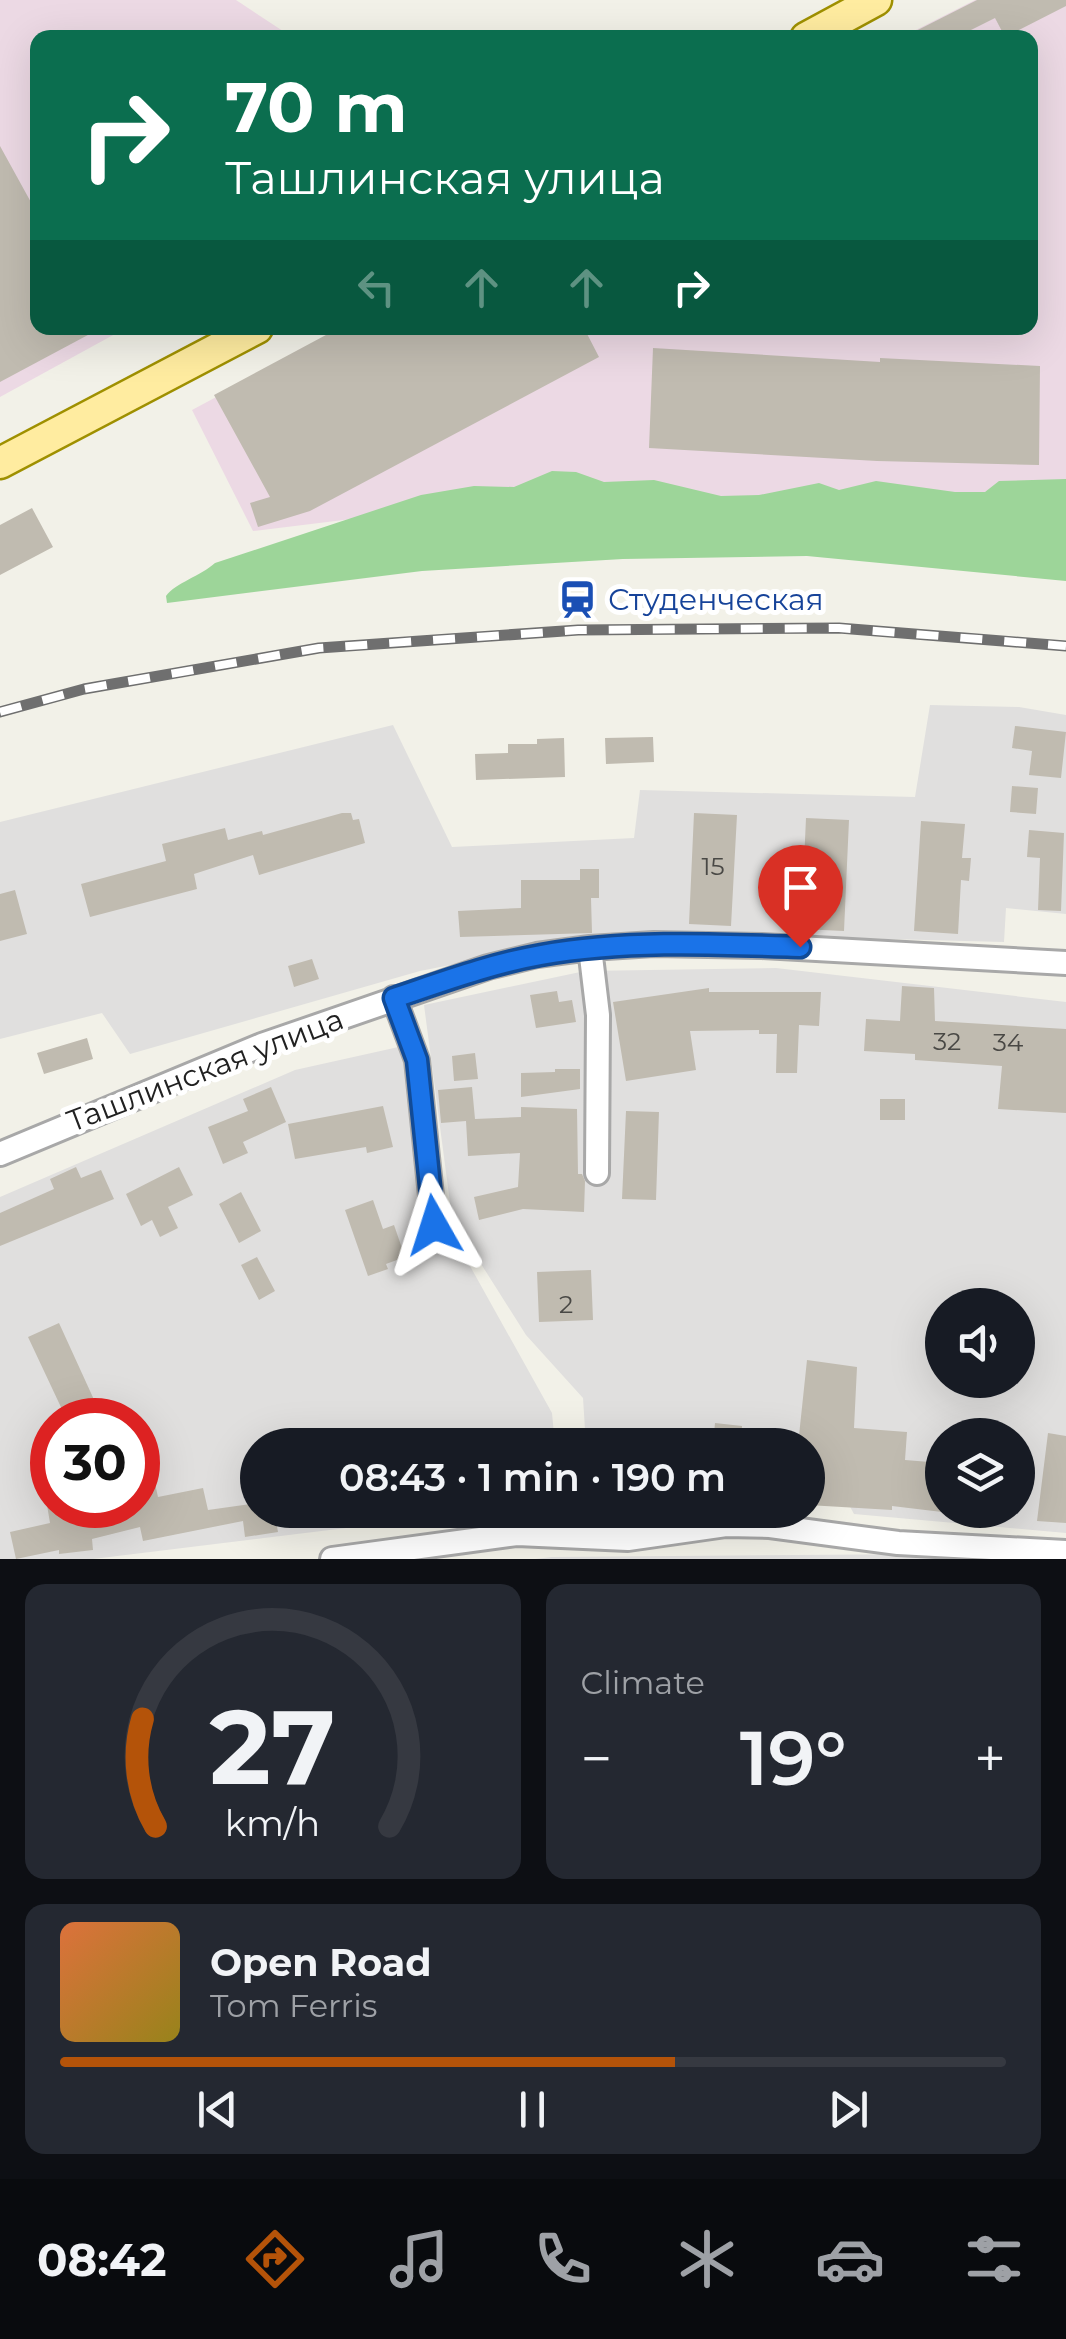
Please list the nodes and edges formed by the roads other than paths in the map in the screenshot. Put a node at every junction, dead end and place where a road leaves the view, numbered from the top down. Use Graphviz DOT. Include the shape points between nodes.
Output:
graph roads {
  1 [pos="876,0"];
  2 [pos="821,30"];
  3 [pos="244,335"];
  4 [pos="0,462"];
  5 [pos="590,948"];
  6 [pos="1066,963"];
  7 [pos="394,998"];
  8 [pos="0,1154"];
  9 [pos="596,1172"];
  10 [pos="434,1225"];
  11 [pos="1066,1552"];
  12 [pos="332,1559"];
  1 -- 2 [label="main road"];
  3 -- 4 [label="main road"];
  5 -- 6 [label="street, Ташлинская улица" via="762,946"];
  5 -- 7 [label="street, Ташлинская улица" via="488,967"];
  5 -- 9 [label="street" via="598,1015"];
  7 -- 8 [label="street, Ташлинская улица" via="262,1044"];
  7 -- 10 [label="street" via="417,1060"];
  11 -- 12 [label="street" via="726,1526 628,1539 517,1534"];
}
